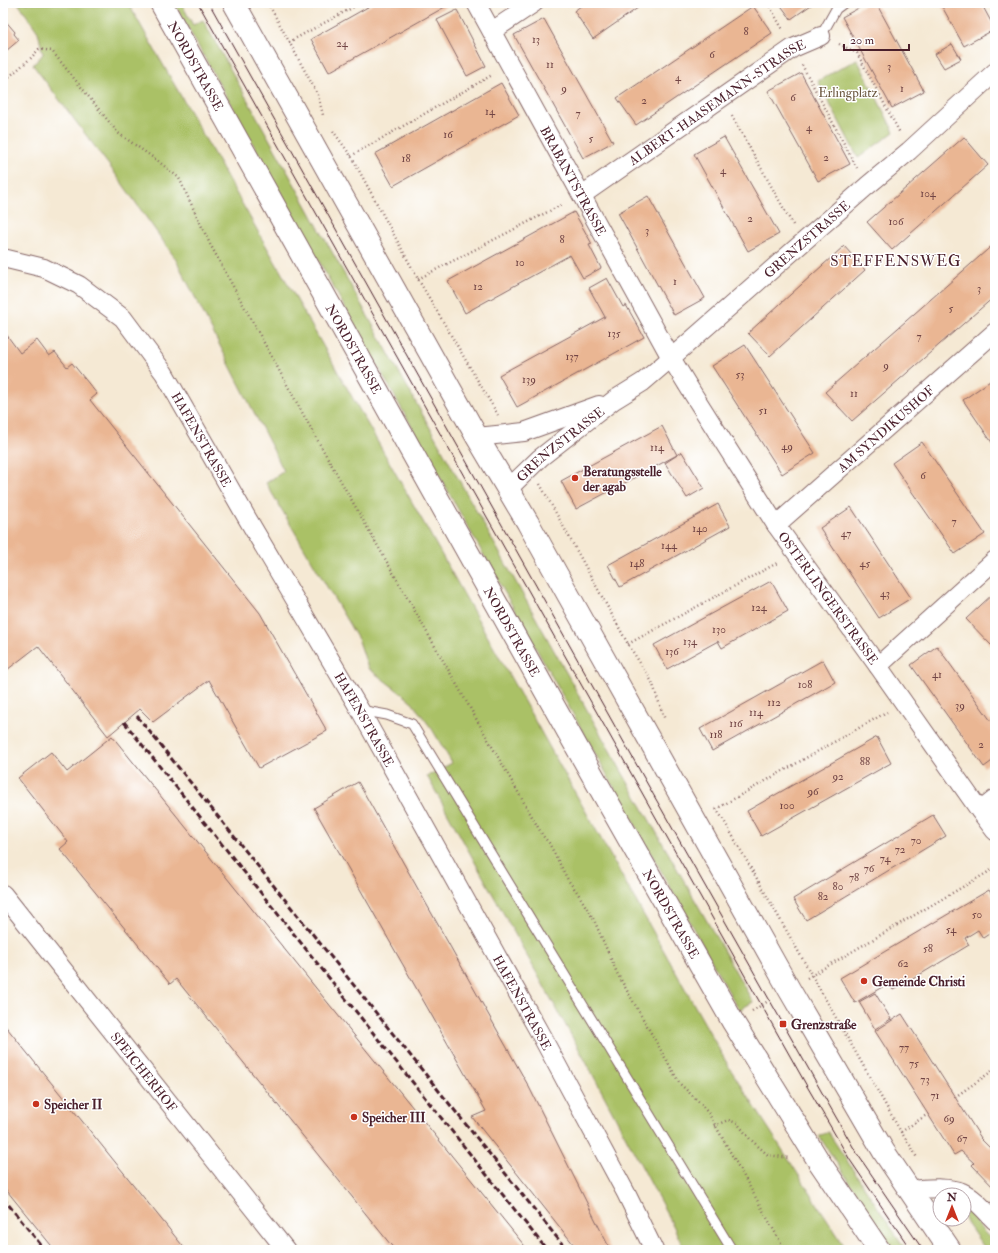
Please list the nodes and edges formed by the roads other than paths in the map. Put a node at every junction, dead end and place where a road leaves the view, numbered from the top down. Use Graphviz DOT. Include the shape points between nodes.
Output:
graph roads {
  1 [pos="161,3"];
  2 [pos="234,3"];
  3 [pos="476,3"];
  4 [pos="534,3"];
  5 [pos="844,3"];
  6 [pos="492,31"];
  7 [pos="821,36"];
  8 [pos="995,72"];
  9 [pos="582,195"];
  10 [pos="3,258"];
  11 [pos="995,332"];
  12 [pos="672,358"];
  13 [pos="614,400"];
  14 [pos="477,438"];
  15 [pos="508,489"];
  16 [pos="776,525"];
  17 [pos="995,560"];
  18 [pos="878,666"];
  19 [pos="360,710"];
  20 [pos="995,799"];
  21 [pos="980,811"];
  22 [pos="995,831"];
  23 [pos="3,894"];
  24 [pos="918,1189"];
  25 [pos="995,1221"];
  26 [pos="286,1250"];
  27 [pos="654,1250"];
  28 [pos="732,1250"];
  29 [pos="879,1250"];
  30 [pos="950,1250"];
  1 -- 29 [label="main road, NORDSTRASSE" via="581,755 734,1022 818,1160"];
  2 -- 14 [label="main road"];
  3 -- 6 [label="street, BRABANTSTRASSE"];
  4 -- 6 [label="street"];
  5 -- 7 [label="lane, ALBERT-HAASEMANN-STRASSE" via="836,10"];
  6 -- 9 [label="street, BRABANTSTRASSE"];
  7 -- 9 [label="street, ALBERT-HAASEMANN-STRASSE" via="793,48"];
  8 -- 12 [label="street, GRENZSTRASSE" via="909,151"];
  9 -- 12 [label="street, BRABANTSTRASSE"];
  10 -- 19 [label="street, HAFENSTRASSE" via="44,268 79,285 123,318 164,373"];
  11 -- 16 [label="street, AM SYNDIKUSHOF"];
  12 -- 13 [label="street, GRENZSTRASSE" via="643,382"];
  12 -- 16 [label="street, OSTERLINGERSTRASSE" via="692,394"];
  13 -- 14 [label="street, GRENZSTRASSE" via="524,432"];
  13 -- 15 [label="street, GRENZSTRASSE" via="540,458"];
  14 -- 15 [label="main road"];
  15 -- 24 [label="main road" via="789,989 884,1152"];
  16 -- 18 [label="street, OSTERLINGERSTRASSE"];
  17 -- 18 [label="street"];
  18 -- 21 [label="street, OSTERLINGERSTRASSE"];
  19 -- 27 [label="street, HAFENSTRASSE" via="546,1044"];
  19 -- 28 [label="lane" via="387,715 412,724"];
  20 -- 21 [label="street"];
  21 -- 22 [label="street, OSTERLINGERSTRASSE"];
  23 -- 26 [label="street, SPEICHERHOF"];
  24 -- 25 [label="street" via="936,1188 963,1192"];
  24 -- 30 [label="main road"];
}
